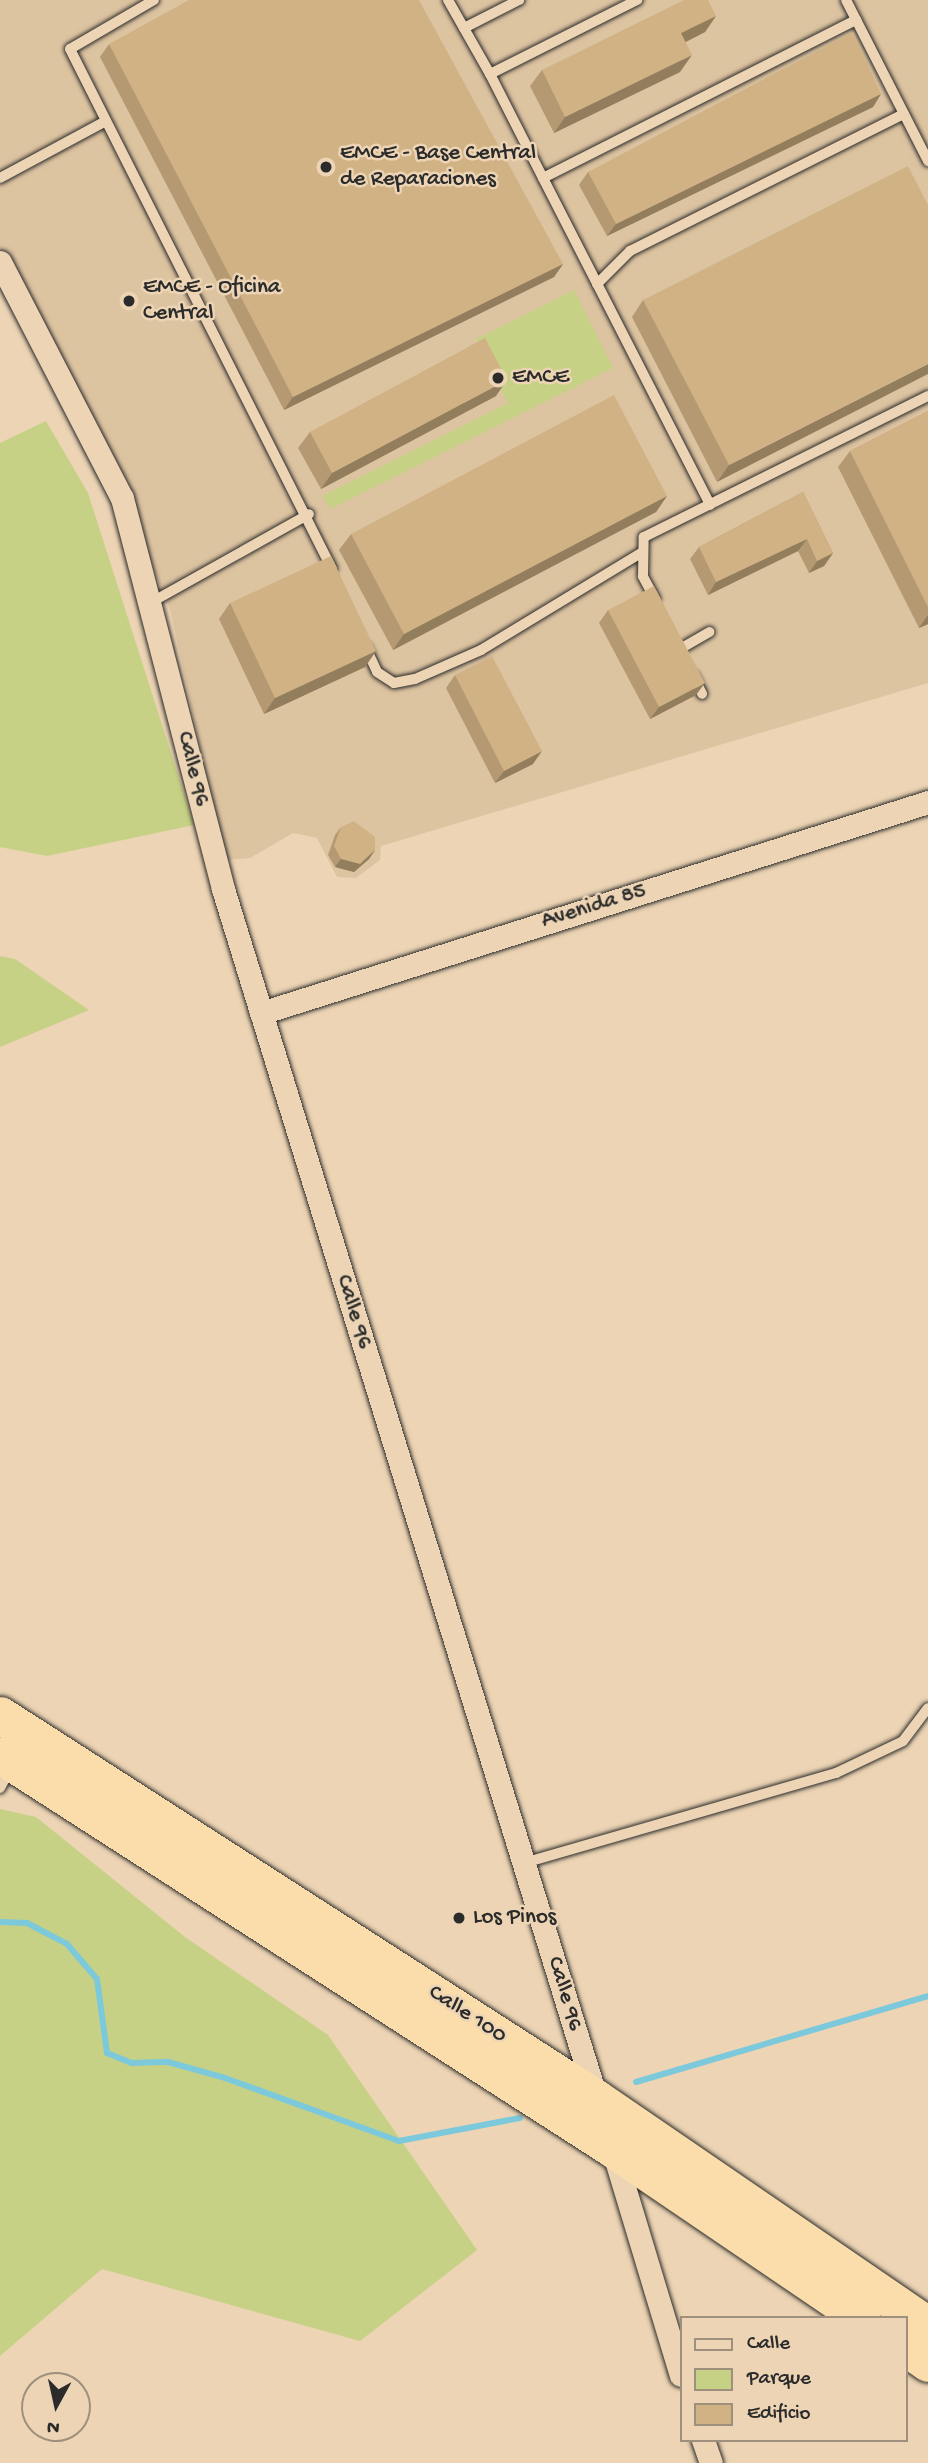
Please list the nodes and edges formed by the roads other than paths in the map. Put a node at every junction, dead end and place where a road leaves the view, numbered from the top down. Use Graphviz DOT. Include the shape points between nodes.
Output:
graph roads {
  1 [pos="154,0"];
  2 [pos="448,0"];
  3 [pos="519,0"];
  4 [pos="637,0"];
  5 [pos="846,0"];
  6 [pos="856,20"];
  7 [pos="464,28"];
  8 [pos="490,74"];
  9 [pos="904,114"];
  10 [pos="106,121"];
  11 [pos="928,161"];
  12 [pos="0,178"];
  13 [pos="543,178"];
  14 [pos="0,262"];
  15 [pos="597,284"];
  16 [pos="928,396"];
  17 [pos="710,505"];
  18 [pos="309,514"];
  19 [pos="643,552"];
  20 [pos="340,587"];
  21 [pos="150,603"];
  22 [pos="661,612"];
  23 [pos="709,632"];
  24 [pos="361,636"];
  25 [pos="674,637"];
  26 [pos="680,649"];
  27 [pos="481,650"];
  28 [pos="487,662"];
  29 [pos="702,694"];
  30 [pos="928,802"];
  31 [pos="261,1013"];
  32 [pos="928,1707"];
  33 [pos="0,1715"];
  34 [pos="4,1769"];
  35 [pos="524,1863"];
  36 [pos="596,2098"];
  37 [pos="613,2149"];
  38 [pos="859,2316"];
  39 [pos="928,2325"];
  40 [pos="907,2348"];
  41 [pos="928,2363"];
  42 [pos="680,2372"];
  43 [pos="704,2442"];
  44 [pos="711,2463"];
  1 -- 10 [label="lane" via="70,50"];
  2 -- 7 [label="lane"];
  3 -- 7 [label="lane"];
  4 -- 8 [label="lane"];
  5 -- 6 [label="lane"];
  6 -- 9 [label="lane"];
  6 -- 13 [label="lane"];
  7 -- 8 [label="lane"];
  8 -- 13 [label="lane"];
  9 -- 11 [label="lane"];
  9 -- 15 [label="lane" via="630,251"];
  10 -- 12 [label="lane"];
  10 -- 18 [label="lane"];
  13 -- 15 [label="lane"];
  14 -- 21 [label="street, Calle 96" via="122,498"];
  15 -- 17 [label="lane"];
  16 -- 17 [label="lane"];
  17 -- 19 [label="lane" via="644,537"];
  18 -- 20 [label="lane"];
  18 -- 21 [label="lane"];
  19 -- 22 [label="lane" via="643,576"];
  19 -- 27 [label="lane"];
  21 -- 31 [label="street, Calle 96"];
  23 -- 26 [label="lane"];
  24 -- 27 [label="lane" via="377,672 394,683"];
  25 -- 26 [label="lane"];
  26 -- 29 [label="lane"];
  27 -- 28 [label="lane"];
  30 -- 31 [label="street, Avenida 85"];
  31 -- 35 [label="street, Calle 96"];
  32 -- 35 [label="lane" via="904,1741 836,1773"];
  33 -- 36 [label="highway, Calle 100"];
  34 -- 37 [label="highway, Calle 100"];
  35 -- 36 [label="street, Calle 96"];
  36 -- 37 [label="street, Calle 96"];
  36 -- 39 [label="highway, Calle 100"];
  37 -- 38 [label="highway, Calle 100"];
  37 -- 42 [label="street, Calle 96"];
  40 -- 41 [label="highway"];
  43 -- 44 [label="street"];
}
